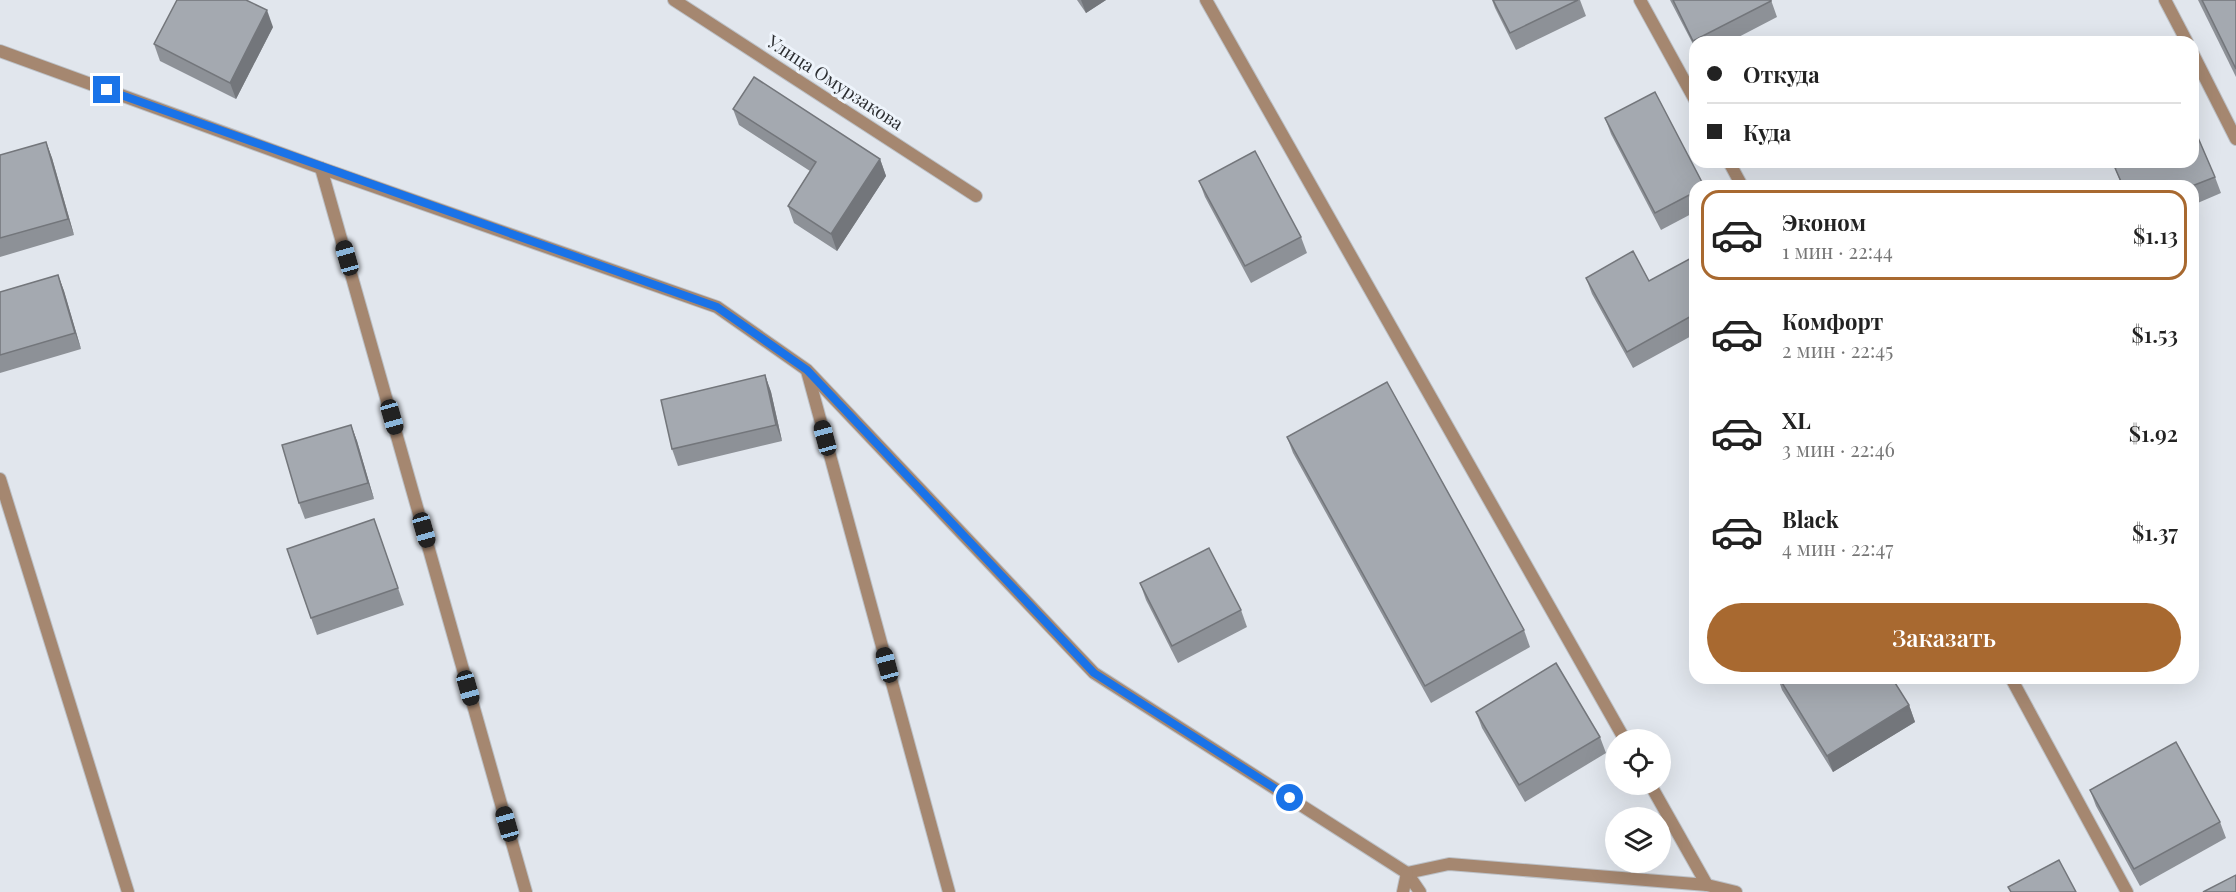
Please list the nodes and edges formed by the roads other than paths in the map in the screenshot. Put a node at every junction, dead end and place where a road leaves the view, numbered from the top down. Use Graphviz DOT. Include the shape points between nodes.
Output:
graph roads {
  1 [pos="674,0"];
  2 [pos="1206,0"];
  3 [pos="1640,0"];
  4 [pos="2165,0"];
  5 [pos="2184,36"];
  6 [pos="0,51"];
  7 [pos="2199,66"];
  8 [pos="1689,89"];
  9 [pos="2236,139"];
  10 [pos="321,168"];
  11 [pos="976,196"];
  12 [pos="807,370"];
  13 [pos="0,480"];
  14 [pos="2014,684"];
  15 [pos="1619,729"];
  16 [pos="1656,795"];
  17 [pos="1407,873"];
  18 [pos="1707,885"];
  19 [pos="128,892"];
  20 [pos="526,892"];
  21 [pos="949,892"];
  22 [pos="1403,892"];
  23 [pos="1420,892"];
  24 [pos="1736,892"];
  25 [pos="2127,892"];
  1 -- 11 [label="street, Улица Омурзакова"];
  2 -- 15 [label="street"];
  3 -- 8 [label="street"];
  4 -- 5 [label="street"];
  6 -- 10 [label="street"];
  7 -- 9 [label="street"];
  10 -- 12 [label="street" via="717,307"];
  10 -- 20 [label="street"];
  12 -- 17 [label="street" via="1094,673"];
  12 -- 21 [label="street"];
  13 -- 19 [label="street"];
  14 -- 25 [label="street"];
  16 -- 18 [label="street"];
  17 -- 18 [label="street" via="1449,864"];
  17 -- 22 [label="street"];
  17 -- 23 [label="street"];
  18 -- 24 [label="street"];
}
